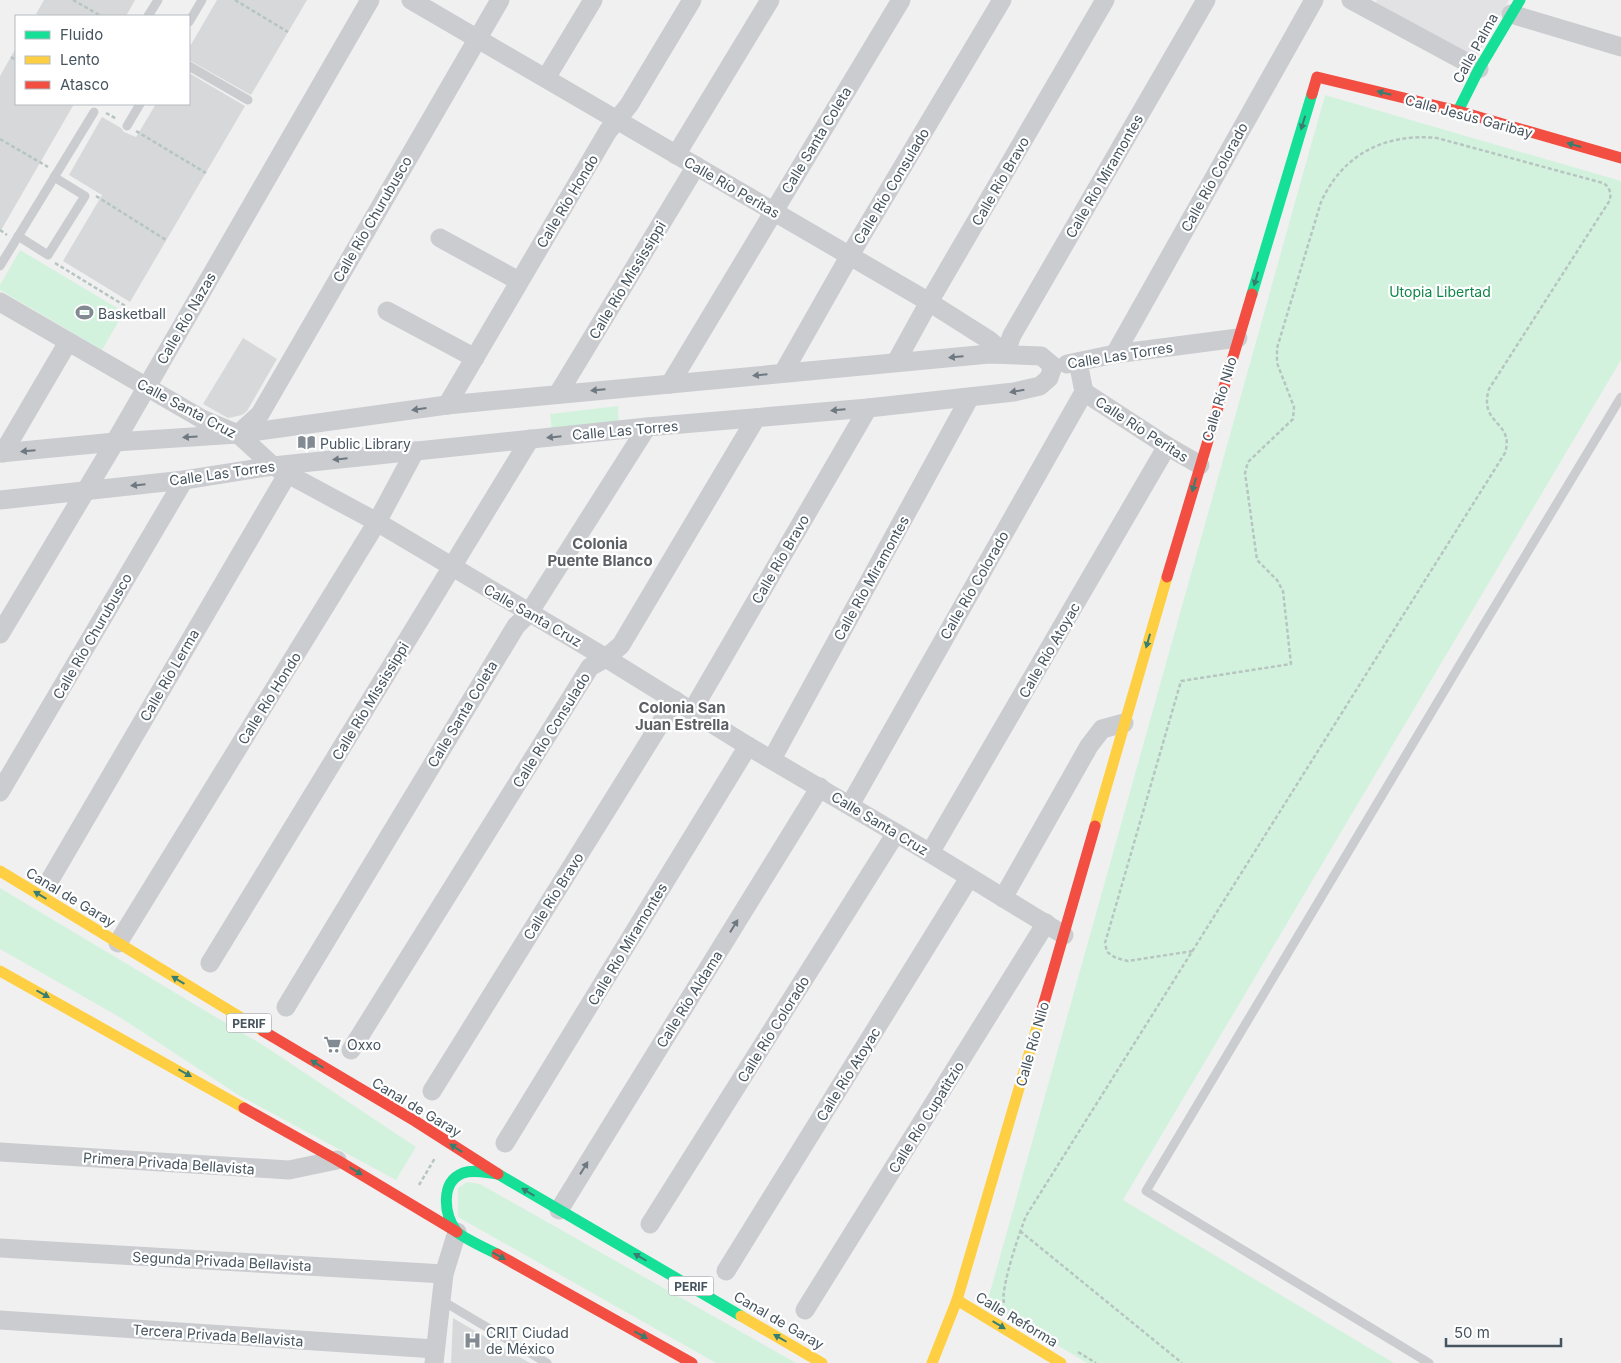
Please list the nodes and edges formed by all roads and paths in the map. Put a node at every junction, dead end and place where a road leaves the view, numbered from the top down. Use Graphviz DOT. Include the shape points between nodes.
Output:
graph roads {
  1 [pos="73,0"];
  2 [pos="158,0"];
  3 [pos="202,0"];
  4 [pos="235,0"];
  5 [pos="370,0"];
  6 [pos="500,0"];
  7 [pos="593,0"];
  8 [pos="692,0"];
  9 [pos="770,0"];
  10 [pos="901,0"];
  11 [pos="1002,0"];
  12 [pos="1105,0"];
  13 [pos="1206,0"];
  14 [pos="1314,0"];
  15 [pos="1351,0"];
  16 [pos="414,1"];
  17 [pos="1515,7"];
  18 [pos="99,15"];
  19 [pos="149,15"];
  20 [pos="190,20"];
  21 [pos="288,32"];
  22 [pos="476,39"];
  23 [pos="1621,47"];
  24 [pos="11,57"];
  25 [pos="15,59"];
  26 [pos="190,67"];
  27 [pos="1479,69"];
  28 [pos="1317,77"];
  29 [pos="546,78"];
  30 [pos="248,100"];
  31 [pos="139,105"];
  32 [pos="1458,111"];
  33 [pos="94,112"];
  34 [pos="104,112"];
  35 [pos="618,120"];
  36 [pos="127,126"];
  37 [pos="0,139"];
  38 [pos="676,155"];
  39 [pos="1621,158"];
  40 [pos="696,166"];
  41 [pos="206,173"];
  42 [pos="56,175"];
  43 [pos="93,194"];
  44 [pos="773,211"];
  45 [pos="18,236"];
  46 [pos="440,238"];
  47 [pos="166,240"];
  48 [pos="850,255"];
  49 [pos="54,263"];
  50 [pos="0,266"];
  51 [pos="519,281"];
  52 [pos="0,302"];
  53 [pos="929,302"];
  54 [pos="127,307"];
  55 [pos="388,311"];
  56 [pos="1238,338"];
  57 [pos="68,342"];
  58 [pos="1005,354"];
  59 [pos="1115,354"];
  60 [pos="475,358"];
  61 [pos="896,362"];
  62 [pos="1078,362"];
  63 [pos="1053,366"];
  64 [pos="783,373"];
  65 [pos="670,384"];
  66 [pos="146,387"];
  67 [pos="1084,392"];
  68 [pos="558,394"];
  69 [pos="970,397"];
  70 [pos="1621,397"];
  71 [pos="447,405"];
  72 [pos="868,408"];
  73 [pos="756,418"];
  74 [pos="647,427"];
  75 [pos="238,434"];
  76 [pos="530,439"];
  77 [pos="115,442"];
  78 [pos="1167,446"];
  79 [pos="415,451"];
  80 [pos="1,453"];
  81 [pos="1200,465"];
  82 [pos="280,469"];
  83 [pos="184,480"];
  84 [pos="86,490"];
  85 [pos="0,500"];
  86 [pos="377,522"];
  87 [pos="451,567"];
  88 [pos="530,613"];
  89 [pos="0,634"];
  90 [pos="606,658"];
  91 [pos="675,700"];
  92 [pos="692,711"];
  93 [pos="1124,723"];
  94 [pos="748,746"];
  95 [pos="772,759"];
  96 [pos="820,787"];
  97 [pos="0,792"];
  98 [pos="850,805"];
  99 [pos="896,833"];
  100 [pos="930,853"];
  101 [pos="0,871"];
  102 [pos="51,878"];
  103 [pos="970,878"];
  104 [pos="1003,898"];
  105 [pos="1046,923"];
  106 [pos="1064,934"];
  107 [pos="118,943"];
  108 [pos="1193,951"];
  109 [pos="210,963"];
  110 [pos="0,971"];
  111 [pos="286,1007"];
  112 [pos="352,1050"];
  113 [pos="432,1091"];
  114 [pos="505,1143"];
  115 [pos="0,1152"];
  116 [pos="438,1154"];
  117 [pos="337,1160"];
  118 [pos="498,1174"];
  119 [pos="418,1187"];
  120 [pos="559,1210"];
  121 [pos="650,1224"];
  122 [pos="1020,1230"];
  123 [pos="457,1232"];
  124 [pos="0,1248"];
  125 [pos="726,1271"];
  126 [pos="444,1274"];
  127 [pos="441,1300"];
  128 [pos="957,1300"];
  129 [pos="1006,1309"];
  130 [pos="806,1310"];
  131 [pos="0,1320"];
  132 [pos="1072,1348"];
  133 [pos="435,1356"];
  134 [pos="547,1363"];
  135 [pos="692,1363"];
  136 [pos="822,1363"];
  137 [pos="932,1363"];
  138 [pos="1061,1363"];
  139 [pos="1096,1363"];
  140 [pos="1182,1363"];
  141 [pos="1429,1363"];
  1 -- 18 [label="path"];
  2 -- 19 [label="lane"];
  3 -- 20 [label="lane"];
  4 -- 21 [label="path"];
  5 -- 66 [label="street, Calle Río Nazas"];
  6 -- 22 [label="street, Calle Río Churubusco"];
  7 -- 29 [label="street"];
  8 -- 35 [label="street, Calle Río Hondo"];
  9 -- 38 [label="street"];
  10 -- 44 [label="street, Calle Santa Coleta"];
  11 -- 48 [label="street, Calle Río Consulado"];
  12 -- 53 [label="street, Calle Río Bravo"];
  13 -- 58 [label="street, Calle Río Miramontes" via="1017,326"];
  14 -- 59 [label="street, Calle Río Colorado"];
  15 -- 27 [label="street"];
  16 -- 22 [label="street, Calle Río Peritas"];
  17 -- 23 [label="street"];
  17 -- 27 [label="main road, Calle Palma"];
  22 -- 29 [label="street, Calle Río Peritas"];
  22 -- 75 [label="street, Calle Río Churubusco" via="260,414"];
  24 -- 25 [label="path"];
  26 -- 30 [label="lane"];
  27 -- 32 [label="main road, Calle Palma"];
  32 -- 28 [label="main road, Calle Jesús Garibay, one-way"];
  28 -- 56 [label="main road, Calle Río Nilo, one-way"];
  29 -- 35 [label="street, Calle Río Peritas"];
  31 -- 36 [label="lane"];
  39 -- 32 [label="main road, Calle Jesús Garibay, one-way"];
  33 -- 42 [label="lane"];
  34 -- 36 [label="path"];
  35 -- 38 [label="street, Calle Río Peritas"];
  35 -- 51 [label="street, Calle Río Hondo" via="608,131"];
  36 -- 41 [label="path"];
  37 -- 42 [label="path"];
  38 -- 40 [label="street, Calle Río Peritas"];
  40 -- 44 [label="street, Calle Río Peritas"];
  40 -- 68 [label="street, Calle Río Mississippi"];
  42 -- 45 [label="lane"];
  42 -- 45 [label="lane" via="85,196 48,255"];
  43 -- 47 [label="path"];
  44 -- 48 [label="street, Calle Río Peritas"];
  44 -- 65 [label="street, Calle Santa Coleta"];
  45 -- 50 [label="lane"];
  46 -- 51 [label="street"];
  48 -- 53 [label="street, Calle Río Peritas"];
  48 -- 64 [label="street, Calle Río Consulado"];
  49 -- 54 [label="path"];
  51 -- 60 [label="street, Calle Río Hondo"];
  52 -- 57 [label="street, Calle Santa Cruz"];
  53 -- 58 [label="street, Calle Río Peritas" via="989,340"];
  53 -- 61 [label="street, Calle Río Bravo"];
  55 -- 60 [label="street"];
  56 -- 59 [label="street, Calle Las Torres"];
  56 -- 81 [label="main road, Calle Río Nilo"];
  57 -- 66 [label="street, Calle Santa Cruz"];
  57 -- 80 [label="street"];
  58 -- 61 [label="street, one-way"];
  58 -- 63 [label="street" via="1041,356"];
  59 -- 62 [label="street, Calle Las Torres"];
  60 -- 71 [label="street, Calle Río Hondo"];
  61 -- 64 [label="street"];
  62 -- 63 [label="street, Calle Las Torres"];
  62 -- 67 [label="street"];
  63 -- 69 [label="street, Calle Las Torres, one-way" via="1049,378 1040,386"];
  64 -- 65 [label="street, one-way"];
  65 -- 68 [label="street, one-way"];
  66 -- 75 [label="street, Calle Santa Cruz" via="202,419"];
  66 -- 77 [label="street, Calle Río Nazas"];
  67 -- 78 [label="street, Calle Río Peritas"];
  67 -- 98 [label="street, Calle Río Colorado"];
  68 -- 71 [label="street"];
  69 -- 72 [label="street, Calle Las Torres"];
  69 -- 95 [label="street, Calle Río Miramontes"];
  70 -- 141 [label="lane" via="1146,1191"];
  71 -- 75 [label="street, one-way"];
  72 -- 73 [label="street, Calle Las Torres, one-way"];
  72 -- 92 [label="street, Calle Río Bravo"];
  73 -- 74 [label="street, Calle Las Torres"];
  73 -- 90 [label="street, Calle Río Consulado" via="621,645"];
  74 -- 76 [label="street, Calle Las Torres, one-way"];
  74 -- 88 [label="street, Calle Santa Coleta"];
  75 -- 77 [label="street, one-way"];
  75 -- 82 [label="street, Calle Santa Cruz"];
  76 -- 79 [label="street, Calle Las Torres"];
  76 -- 87 [label="street, Calle Río Mississippi"];
  77 -- 80 [label="street, one-way"];
  77 -- 84 [label="street, Calle Río Nazas"];
  78 -- 81 [label="street, Calle Río Peritas"];
  78 -- 100 [label="street, Calle Río Atoyac"];
  79 -- 82 [label="street, Calle Las Torres, one-way"];
  79 -- 86 [label="street, Calle Río Hondo"];
  81 -- 93 [label="main road, Calle Río Nilo, one-way"];
  82 -- 83 [label="street, Calle Las Torres"];
  82 -- 86 [label="street, Calle Santa Cruz"];
  82 -- 102 [label="street, Calle Río Lerma"];
  83 -- 84 [label="street, Calle Las Torres, one-way"];
  83 -- 97 [label="street, Calle Río Churubusco"];
  84 -- 85 [label="street, Calle Las Torres"];
  84 -- 89 [label="street, Calle Río Nazas"];
  86 -- 87 [label="street, Calle Santa Cruz"];
  86 -- 107 [label="street, Calle Río Hondo"];
  87 -- 88 [label="street, Calle Santa Cruz"];
  87 -- 109 [label="street, Calle Río Mississippi"];
  88 -- 90 [label="street, Calle Santa Cruz"];
  88 -- 111 [label="street, Calle Santa Coleta" via="516,626"];
  90 -- 91 [label="street, Calle Santa Cruz"];
  90 -- 112 [label="street, Calle Río Consulado" via="590,666"];
  91 -- 92 [label="street, Calle Santa Cruz"];
  91 -- 113 [label="street, Calle Río Bravo"];
  92 -- 94 [label="street, Calle Santa Cruz"];
  93 -- 104 [label="street" via="1102,729 1089,746"];
  93 -- 106 [label="main road, Calle Río Nilo"];
  94 -- 95 [label="street, Calle Santa Cruz"];
  94 -- 114 [label="street, Calle Río Miramontes"];
  95 -- 96 [label="street, Calle Santa Cruz"];
  96 -- 98 [label="street, Calle Santa Cruz"];
  120 -- 96 [label="street, Calle Río Aldama, one-way"];
  98 -- 99 [label="street, Calle Santa Cruz"];
  99 -- 100 [label="street, Calle Santa Cruz"];
  99 -- 121 [label="street, Calle Río Colorado"];
  100 -- 103 [label="street, Calle Santa Cruz"];
  107 -- 101 [label="main road, Canal de Garay / PERIF, one-way"];
  103 -- 104 [label="street, Calle Santa Cruz"];
  103 -- 125 [label="street, Calle Río Atoyac"];
  104 -- 105 [label="street, Calle Santa Cruz"];
  105 -- 106 [label="street, Calle Santa Cruz"];
  105 -- 130 [label="street, Calle Río Cupatitzio"];
  106 -- 128 [label="main road, Calle Río Nilo"];
  118 -- 107 [label="main road, Canal de Garay / PERIF, one-way"];
  108 -- 108 [label="path" via="1505,453 1507,435 1487,410 1489,389 1610,200 1608,186 1437,138 1421,137 1371,148 1354,158 1328,188 1277,348 1277,363 1294,408 1293,419 1248,462 1245,473 1257,560 1283,591 1291,664 1181,681 1105,943 1107,952 1128,961"];
  108 -- 122 [label="path"];
  110 -- 117 [label="main road, one-way"];
  115 -- 117 [label="street, Primera Privada Bellavista" via="288,1170"];
  116 -- 119 [label="path"];
  117 -- 123 [label="main road, one-way"];
  120 -- 118 [label="main road, Canal de Garay / PERIF, one-way"];
  118 -- 123 [label="main road" via="462,1173 450,1182 446,1196 448,1211"];
  136 -- 120 [label="main road, Canal de Garay / PERIF, one-way"];
  122 -- 129 [label="path" via="1002,1300"];
  122 -- 140 [label="path"];
  123 -- 126 [label="street"];
  123 -- 135 [label="main road, one-way"];
  124 -- 126 [label="street, Segunda Privada Bellavista"];
  126 -- 127 [label="street"];
  127 -- 133 [label="street"];
  127 -- 134 [label="lane"];
  128 -- 137 [label="main road, Calle Río Nilo"];
  128 -- 138 [label="main road, Calle Reforma, one-way"];
  131 -- 133 [label="street, Tercera Privada Bellavista"];
  132 -- 139 [label="path"];
}
